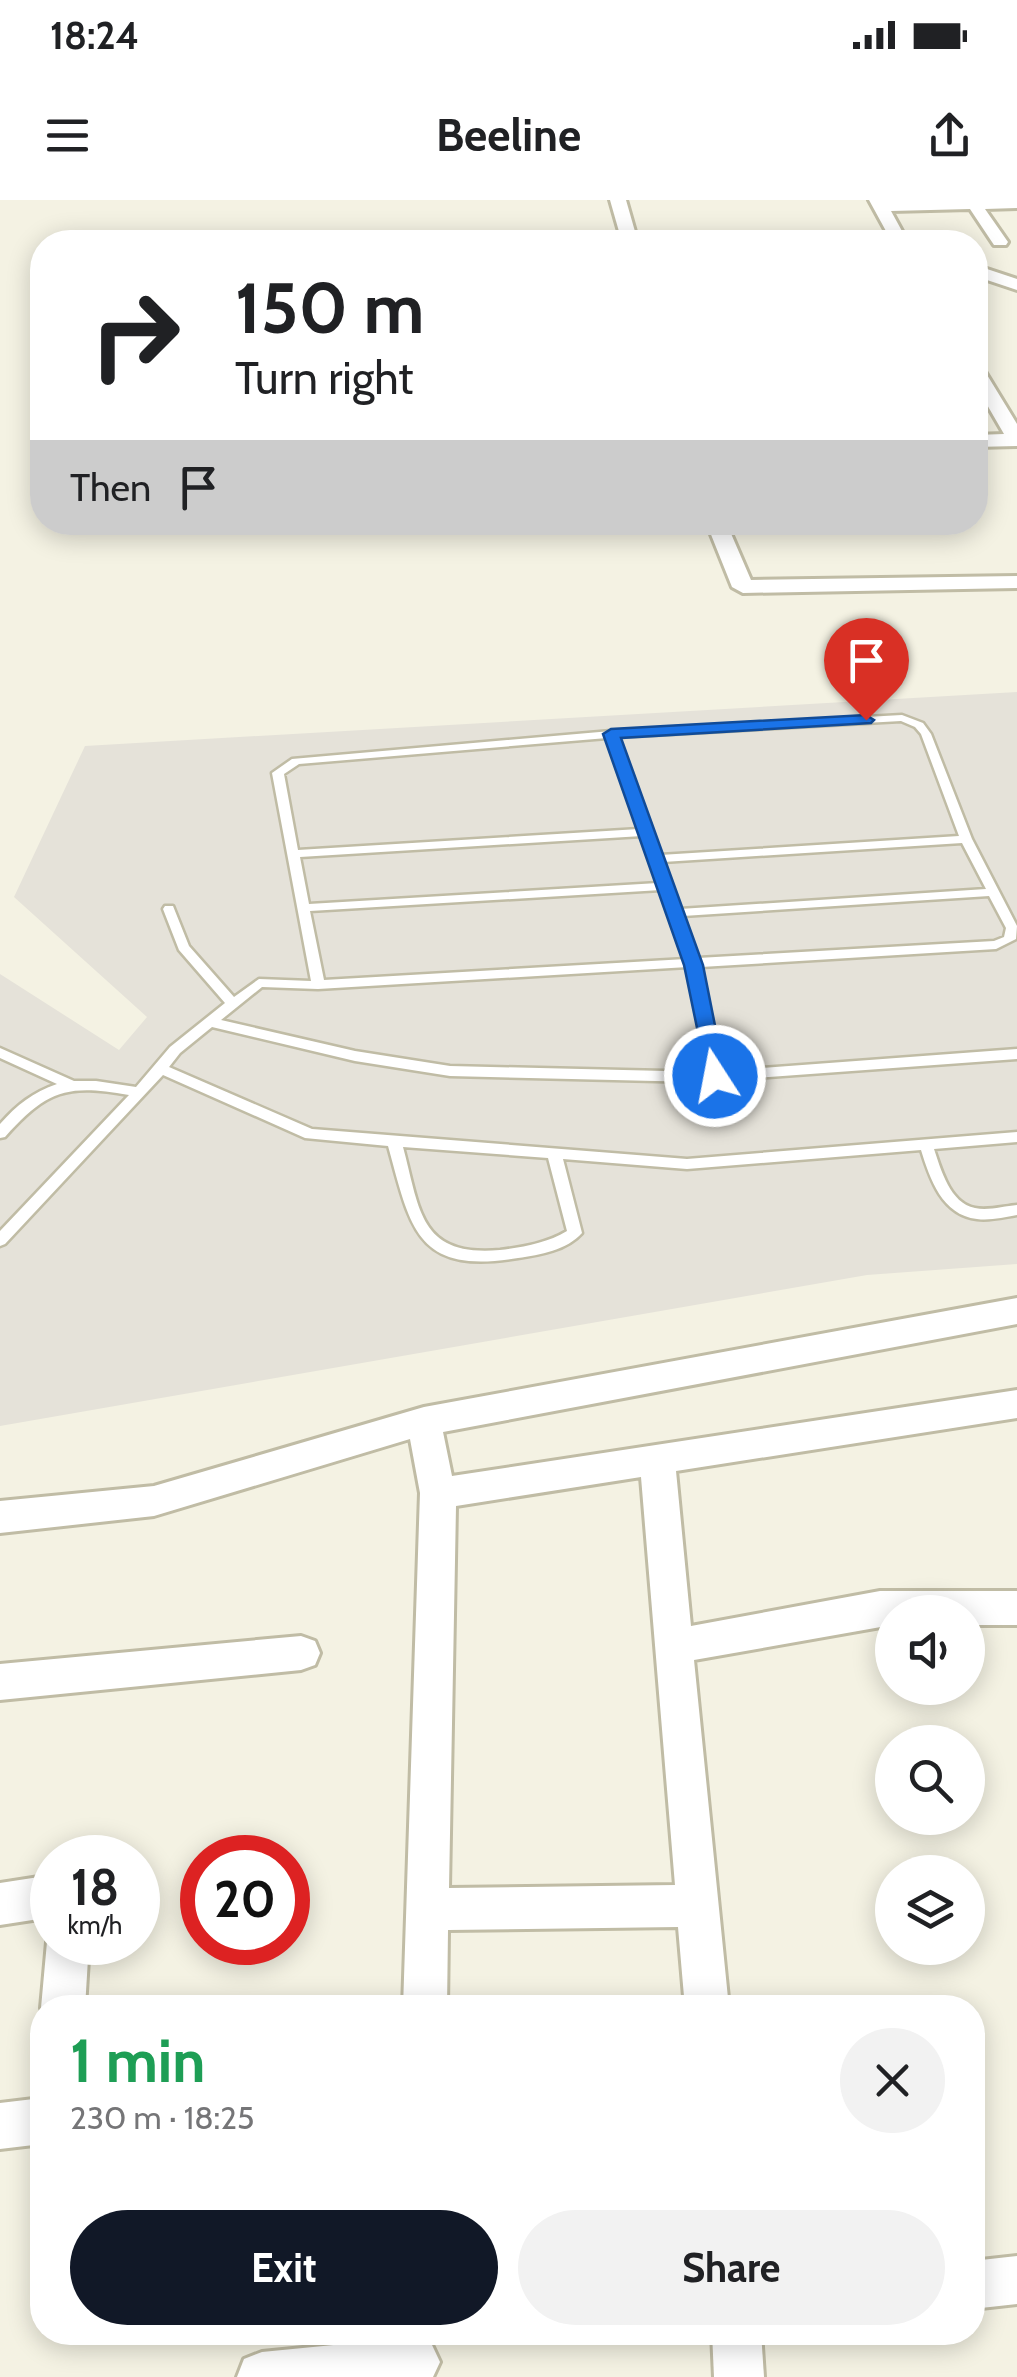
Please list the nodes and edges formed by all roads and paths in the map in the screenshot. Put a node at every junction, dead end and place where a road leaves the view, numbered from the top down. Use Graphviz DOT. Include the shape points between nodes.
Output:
graph roads {
  1 [pos="618,200"];
  2 [pos="974,202"];
  3 [pos="1017,203"];
  4 [pos="879,204"];
  5 [pos="627,230"];
  6 [pos="893,230"];
  7 [pos="1008,242"];
  8 [pos="988,275"];
  9 [pos="1017,285"];
  10 [pos="988,391"];
  11 [pos="988,412"];
  12 [pos="1000,412"];
  13 [pos="1016,440"];
  14 [pos="988,441"];
  15 [pos="721,535"];
  16 [pos="1017,582"];
  17 [pos="611,734"];
  18 [pos="646,832"];
  19 [pos="966,840"];
  20 [pos="293,854"];
  21 [pos="656,859"];
  22 [pos="665,886"];
  23 [pos="994,892"];
  24 [pos="304,908"];
  25 [pos="169,909"];
  26 [pos="674,912"];
  27 [pos="694,965"];
  28 [pos="318,985"];
  29 [pos="233,1004"];
  30 [pos="209,1022"];
  31 [pos="0,1053"];
  32 [pos="1017,1054"];
  33 [pos="161,1069"];
  34 [pos="715,1076"];
  35 [pos="70,1084"];
  36 [pos="139,1092"];
  37 [pos="0,1133"];
  38 [pos="1017,1137"];
  39 [pos="394,1141"];
  40 [pos="926,1144"];
  41 [pos="554,1154"];
  42 [pos="1017,1210"];
  43 [pos="0,1240"];
  44 [pos="1017,1310"];
  45 [pos="1017,1404"];
  46 [pos="424,1421"];
  47 [pos="657,1460"];
  48 [pos="438,1493"];
  49 [pos="0,1517"];
  50 [pos="1017,1608"];
  51 [pos="674,1646"];
  52 [pos="301,1654"];
  53 [pos="0,1682"];
  54 [pos="30,1899"];
  55 [pos="0,1904"];
  56 [pos="698,1906"];
  57 [pos="428,1909"];
  58 [pos="67,1965"];
  59 [pos="65,1995"];
  60 [pos="425,1995"];
  61 [pos="706,1995"];
  62 [pos="30,2122"];
  63 [pos="0,2126"];
  64 [pos="1017,2280"];
  65 [pos="985,2284"];
  66 [pos="737,2345"];
  67 [pos="415,2357"];
  68 [pos="262,2377"];
  69 [pos="739,2377"];
  1 -- 5 [label="street"];
  2 -- 3 [label="street"];
  2 -- 4 [label="street"];
  2 -- 7 [label="street"];
  4 -- 6 [label="street"];
  8 -- 9 [label="street"];
  10 -- 12 [label="street"];
  11 -- 12 [label="street"];
  12 -- 13 [label="street"];
  13 -- 14 [label="street"];
  15 -- 16 [label="street" via="743,587"];
  17 -- 18 [label="lane"];
  17 -- 19 [label="lane" via="902,718 926,734"];
  17 -- 20 [label="lane" via="296,761 278,773"];
  18 -- 20 [label="lane"];
  18 -- 21 [label="lane"];
  19 -- 21 [label="lane"];
  19 -- 23 [label="lane"];
  20 -- 24 [label="lane"];
  21 -- 22 [label="lane"];
  22 -- 24 [label="lane"];
  22 -- 26 [label="lane"];
  23 -- 26 [label="lane"];
  23 -- 27 [label="lane" via="1012,928 1010,939 996,945"];
  24 -- 28 [label="lane"];
  25 -- 29 [label="lane" via="183,946"];
  26 -- 27 [label="lane"];
  27 -- 28 [label="lane"];
  27 -- 34 [label="lane"];
  28 -- 29 [label="lane" via="260,983"];
  29 -- 30 [label="lane"];
  30 -- 33 [label="lane"];
  30 -- 34 [label="lane" via="450,1070"];
  31 -- 35 [label="lane"];
  32 -- 34 [label="lane"];
  33 -- 36 [label="lane"];
  33 -- 39 [label="lane" via="310,1134"];
  35 -- 36 [label="lane"];
  35 -- 37 [label="lane" via="23,1105"];
  36 -- 43 [label="lane"];
  38 -- 40 [label="lane"];
  39 -- 41 [label="lane"];
  39 -- 41 [label="lane" via="420,1230 436,1248 469,1260 552,1248 575,1233"];
  40 -- 41 [label="lane" via="688,1164"];
  40 -- 42 [label="lane" via="941,1187 956,1204 973,1214"];
  44 -- 46 [label="street"];
  45 -- 47 [label="street"];
  46 -- 48 [label="street"];
  46 -- 49 [label="street" via="154,1500"];
  47 -- 48 [label="street"];
  47 -- 51 [label="street"];
  48 -- 57 [label="street"];
  50 -- 51 [label="street" via="880,1608"];
  51 -- 56 [label="street"];
  52 -- 53 [label="street"];
  54 -- 55 [label="street"];
  56 -- 57 [label="street"];
  56 -- 61 [label="street"];
  57 -- 60 [label="street"];
  58 -- 59 [label="street"];
  62 -- 63 [label="street"];
  64 -- 65 [label="street"];
  66 -- 69 [label="street"];
  67 -- 68 [label="street"];
}
